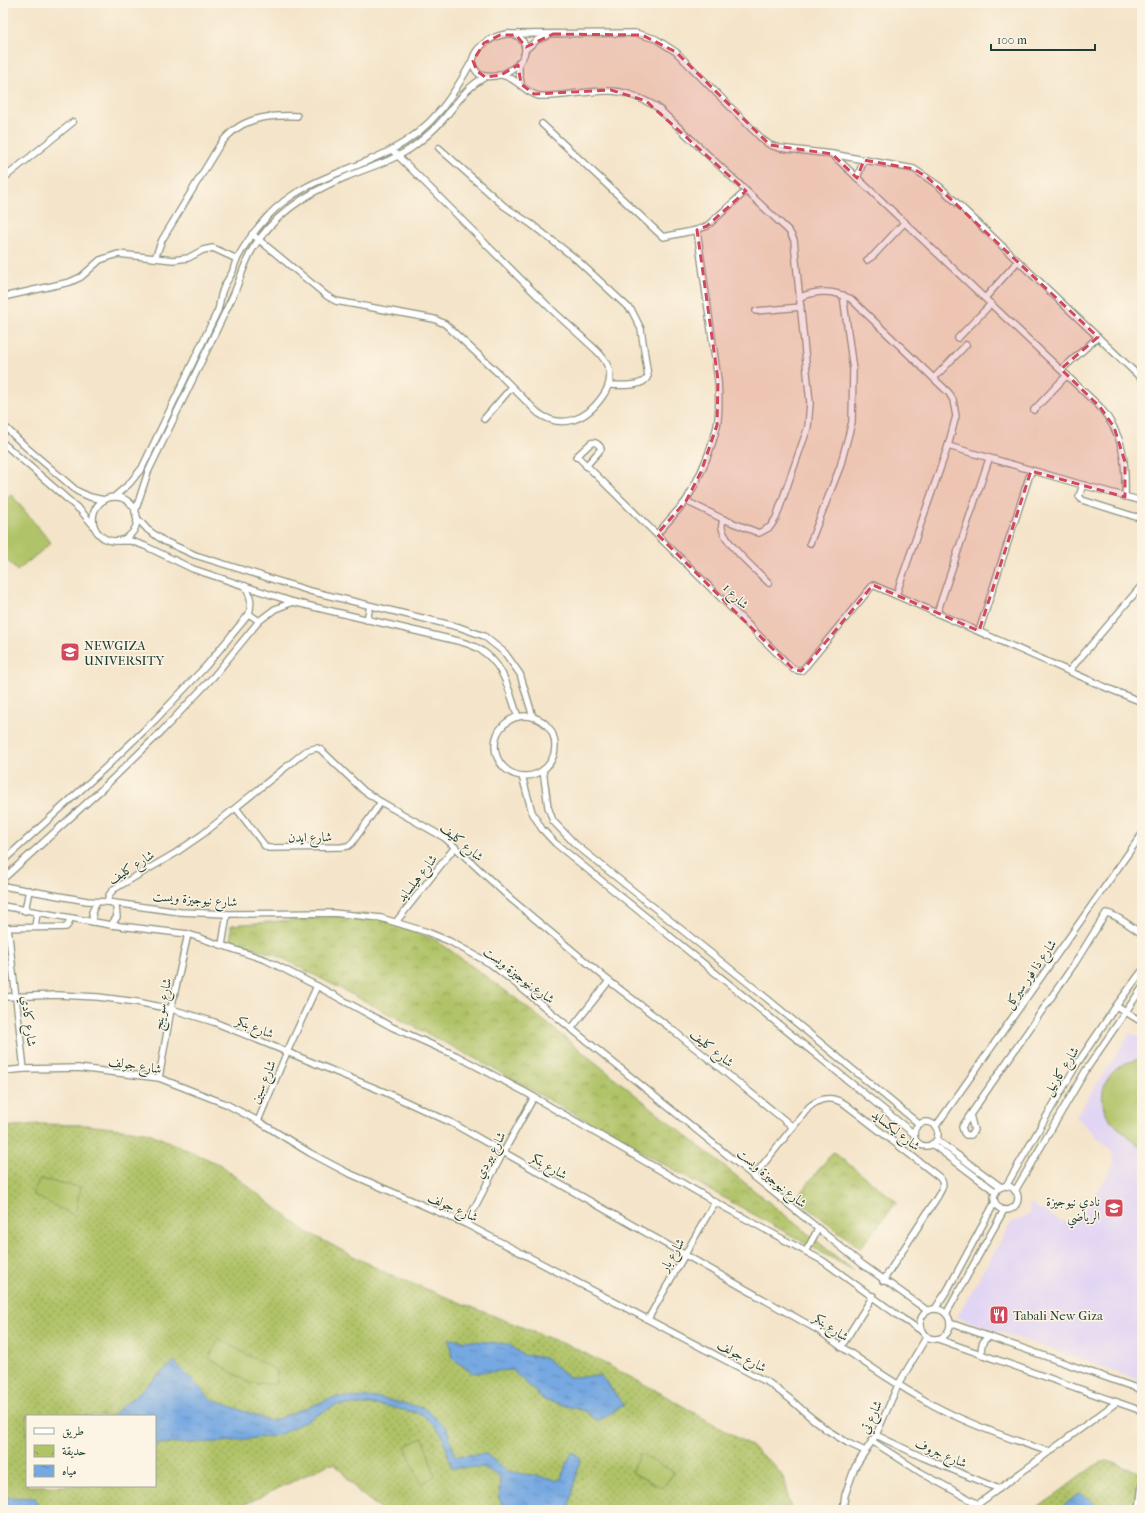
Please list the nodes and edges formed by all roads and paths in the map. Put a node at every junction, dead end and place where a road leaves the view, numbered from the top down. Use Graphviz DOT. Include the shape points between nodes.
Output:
graph roads {
  1 [pos="513,34"];
  2 [pos="553,34"];
  3 [pos="524,50"];
  4 [pos="474,57"];
  5 [pos="519,62"];
  6 [pos="501,75"];
  7 [pos="486,77"];
  8 [pos="521,84"];
  9 [pos="297,116"];
  10 [pos="73,122"];
  11 [pos="542,124"];
  12 [pos="439,148"];
  13 [pos="392,150"];
  14 [pos="832,154"];
  15 [pos="398,156"];
  16 [pos="864,160"];
  17 [pos="857,178"];
  18 [pos="3,179"];
  19 [pos="746,191"];
  20 [pos="906,222"];
  21 [pos="697,230"];
  22 [pos="252,234"];
  23 [pos="259,240"];
  24 [pos="155,258"];
  25 [pos="237,259"];
  26 [pos="868,260"];
  27 [pos="1018,261"];
  28 [pos="224,288"];
  29 [pos="234,293"];
  30 [pos="843,295"];
  31 [pos="3,297"];
  32 [pos="800,297"];
  33 [pos="985,298"];
  34 [pos="991,304"];
  35 [pos="801,307"];
  36 [pos="756,311"];
  37 [pos="1098,337"];
  38 [pos="958,338"];
  39 [pos="966,345"];
  40 [pos="1061,370"];
  41 [pos="1067,375"];
  42 [pos="934,378"];
  43 [pos="1142,379"];
  44 [pos="609,386"];
  45 [pos="512,387"];
  46 [pos="176,394"];
  47 [pos="183,397"];
  48 [pos="1034,410"];
  49 [pos="484,419"];
  50 [pos="3,425"];
  51 [pos="3,443"];
  52 [pos="948,446"];
  53 [pos="989,459"];
  54 [pos="586,466"];
  55 [pos="142,468"];
  56 [pos="1031,470"];
  57 [pos="148,472"];
  58 [pos="1082,485"];
  59 [pos="114,497"];
  60 [pos="1125,497"];
  61 [pos="104,500"];
  62 [pos="686,501"];
  63 [pos="1142,501"];
  64 [pos="1142,512"];
  65 [pos="136,514"];
  66 [pos="724,519"];
  67 [pos="94,525"];
  68 [pos="657,534"];
  69 [pos="116,541"];
  70 [pos="810,543"];
  71 [pos="769,582"];
  72 [pos="1142,585"];
  73 [pos="245,586"];
  74 [pos="896,595"];
  75 [pos="293,602"];
  76 [pos="370,606"];
  77 [pos="937,613"];
  78 [pos="249,614"];
  79 [pos="367,620"];
  80 [pos="259,621"];
  81 [pos="979,632"];
  82 [pos="1069,671"];
  83 [pos="1142,702"];
  84 [pos="518,717"];
  85 [pos="533,717"];
  86 [pos="543,770"];
  87 [pos="522,776"];
  88 [pos="381,802"];
  89 [pos="236,808"];
  90 [pos="1142,834"];
  91 [pos="455,847"];
  92 [pos="3,861"];
  93 [pos="3,879"];
  94 [pos="3,886"];
  95 [pos="29,890"];
  96 [pos="97,902"];
  97 [pos="107,902"];
  98 [pos="113,903"];
  99 [pos="3,906"];
  100 [pos="25,911"];
  101 [pos="37,913"];
  102 [pos="227,914"];
  103 [pos="70,918"];
  104 [pos="93,922"];
  105 [pos="396,922"];
  106 [pos="111,925"];
  107 [pos="35,927"];
  108 [pos="5,928"];
  109 [pos="188,934"];
  110 [pos="1142,934"];
  111 [pos="222,945"];
  112 [pos="1142,971"];
  113 [pos="609,981"];
  114 [pos="317,986"];
  115 [pos="1142,988"];
  116 [pos="14,996"];
  117 [pos="3,997"];
  118 [pos="1116,1006"];
  119 [pos="171,1009"];
  120 [pos="1125,1012"];
  121 [pos="1142,1022"];
  122 [pos="571,1029"];
  123 [pos="287,1052"];
  124 [pos="1078,1064"];
  125 [pos="24,1069"];
  126 [pos="1086,1070"];
  127 [pos="3,1072"];
  128 [pos="159,1078"];
  129 [pos="534,1097"];
  130 [pos="970,1115"];
  131 [pos="258,1121"];
  132 [pos="919,1124"];
  133 [pos="936,1126"];
  134 [pos="792,1127"];
  135 [pos="914,1134"];
  136 [pos="935,1142"];
  137 [pos="503,1152"];
  138 [pos="753,1177"];
  139 [pos="1003,1187"];
  140 [pos="1015,1191"];
  141 [pos="996,1192"];
  142 [pos="715,1202"];
  143 [pos="995,1202"];
  144 [pos="1004,1210"];
  145 [pos="466,1224"];
  146 [pos="818,1229"];
  147 [pos="806,1251"];
  148 [pos="684,1256"];
  149 [pos="884,1281"];
  150 [pos="948,1289"];
  151 [pos="957,1294"];
  152 [pos="872,1296"];
  153 [pos="935,1309"];
  154 [pos="928,1311"];
  155 [pos="946,1314"];
  156 [pos="648,1319"];
  157 [pos="950,1323"];
  158 [pos="922,1330"];
  159 [pos="927,1336"];
  160 [pos="989,1337"];
  161 [pos="938,1339"];
  162 [pos="841,1346"];
  163 [pos="982,1355"];
  164 [pos="898,1385"];
  165 [pos="1142,1390"];
  166 [pos="1117,1402"];
  167 [pos="1142,1411"];
  168 [pos="876,1435"];
  169 [pos="872,1441"];
  170 [pos="865,1451"];
  171 [pos="1050,1452"];
  172 [pos="1142,1485"];
  173 [pos="999,1489"];
  174 [pos="978,1504"];
  175 [pos="843,1510"];
  176 [pos="970,1510"];
  177 [pos="1139,1510"];
  1 -- 2 [label="street"];
  1 -- 3 [label="street" via="521,40"];
  1 -- 4 [label="street" via="489,39"];
  2 -- 3 [label="street" via="537,40"];
  2 -- 14 [label="street" via="628,32 656,39 676,52 767,143 778,148"];
  3 -- 5 [label="street"];
  4 -- 7 [label="street" via="475,68 479,74"];
  4 -- 13 [label="street" via="457,88 438,114 421,130"];
  5 -- 6 [label="street"];
  5 -- 8 [label="street"];
  6 -- 7 [label="street"];
  6 -- 8 [label="street"];
  7 -- 15 [label="street" via="464,92 427,136"];
  8 -- 19 [label="street" via="529,92 539,96 611,90 646,101 656,107"];
  9 -- 24 [label="street" via="259,118 227,135 166,234"];
  10 -- 18 [label="street"];
  11 -- 21 [label="street" via="660,236"];
  12 -- 44 [label="street" via="504,206 576,259 635,315 644,343 648,376 642,383"];
  13 -- 15 [label="street"];
  13 -- 22 [label="street" via="303,188 284,201"];
  14 -- 16 [label="street"];
  14 -- 17 [label="street"];
  15 -- 23 [label="street" via="310,194 282,214"];
  15 -- 44 [label="street" via="547,306 599,353 609,367"];
  16 -- 17 [label="street"];
  16 -- 27 [label="street" via="914,169 927,177"];
  17 -- 20 [label="street"];
  19 -- 21 [label="street" via="707,226"];
  19 -- 32 [label="street" via="789,231 794,240"];
  20 -- 26 [label="street"];
  20 -- 33 [label="street"];
  21 -- 62 [label="street" via="719,397 717,425 701,472"];
  22 -- 23 [label="street"];
  22 -- 25 [label="street"];
  23 -- 29 [label="street" via="243,268"];
  23 -- 45 [label="street" via="336,301 434,319 445,324"];
  24 -- 25 [label="street" via="180,260 213,248"];
  24 -- 31 [label="street" via="118,254 109,256 70,282"];
  25 -- 28 [label="street"];
  27 -- 33 [label="street"];
  27 -- 37 [label="street"];
  28 -- 29 [label="street"];
  28 -- 46 [label="street" via="218,310"];
  29 -- 47 [label="street"];
  30 -- 32 [label="street" via="821,292"];
  30 -- 42 [label="street" via="851,299"];
  30 -- 70 [label="street" via="853,370 852,422 840,467"];
  32 -- 35 [label="street"];
  33 -- 34 [label="street"];
  34 -- 38 [label="street"];
  34 -- 40 [label="street"];
  35 -- 36 [label="street"];
  35 -- 66 [label="street" via="810,403 809,419 776,518 770,527 759,533"];
  37 -- 40 [label="street"];
  37 -- 43 [label="street"];
  39 -- 42 [label="street"];
  40 -- 41 [label="street"];
  41 -- 48 [label="street"];
  41 -- 60 [label="street" via="1100,407 1114,427 1125,462"];
  42 -- 52 [label="street" via="949,393 955,408 956,416"];
  44 -- 45 [label="street" via="597,405 585,415 561,422 545,418"];
  45 -- 49 [label="street"];
  46 -- 47 [label="street"];
  46 -- 55 [label="street"];
  47 -- 57 [label="street"];
  50 -- 61 [label="street" via="77,491"];
  51 -- 67 [label="street"];
  52 -- 53 [label="street"];
  52 -- 74 [label="street"];
  53 -- 56 [label="street"];
  53 -- 77 [label="street"];
  54 -- 54 [label="street, شارع 1" via="601,449 593,442 577,456"];
  54 -- 68 [label="street, شارع 1"];
  55 -- 57 [label="street"];
  55 -- 59 [label="street"];
  56 -- 58 [label="street"];
  56 -- 81 [label="street"];
  57 -- 65 [label="street"];
  58 -- 60 [label="street"];
  58 -- 64 [label="street" via="1079,496 1082,500 1136,517"];
  59 -- 61 [label="street"];
  59 -- 65 [label="street" via="127,501"];
  60 -- 63 [label="street"];
  61 -- 67 [label="street" via="94,511"];
  62 -- 66 [label="street"];
  62 -- 68 [label="street"];
  65 -- 69 [label="street" via="133,530 123,539"];
  65 -- 76 [label="street" via="148,530 164,541 195,555 310,591"];
  66 -- 71 [label="street" via="721,527 730,543"];
  67 -- 69 [label="street" via="101,536"];
  68 -- 74 [label="street, شارع 1" via="793,669 801,671 873,585"];
  69 -- 73 [label="street" via="131,541 193,569"];
  72 -- 82 [label="street"];
  73 -- 75 [label="street"];
  73 -- 78 [label="street" via="251,599"];
  74 -- 77 [label="street"];
  75 -- 79 [label="street"];
  75 -- 80 [label="street" via="275,609"];
  76 -- 79 [label="street"];
  76 -- 85 [label="street" via="459,627 484,636 505,652 520,674"];
  77 -- 81 [label="street"];
  78 -- 80 [label="street"];
  78 -- 92 [label="street" via="206,666 155,720"];
  79 -- 84 [label="street" via="479,648 494,661 505,677"];
  80 -- 93 [label="street" via="214,676 161,732"];
  81 -- 82 [label="street"];
  82 -- 83 [label="street"];
  84 -- 85 [label="street"];
  84 -- 87 [label="street" via="504,724 498,732 495,751 505,768"];
  85 -- 86 [label="street" via="545,724 554,739 553,756"];
  86 -- 87 [label="street"];
  86 -- 132 [label="street" via="548,807 553,821 575,844"];
  87 -- 135 [label="street" via="532,812 555,843"];
  88 -- 89 [label="street, شارع كليف" via="352,780 325,752 316,748 306,751"];
  88 -- 89 [label="street, شارع ايدن" via="352,843 342,848 268,848"];
  88 -- 91 [label="street, شارع كليف" via="432,830"];
  89 -- 97 [label="street, شارع كليف" via="174,854 114,889"];
  90 -- 133 [label="street, شارع ذا فور سيركل"];
  91 -- 105 [label="street, شارع هيلسايد"];
  91 -- 113 [label="street, شارع كليف" via="511,899"];
  94 -- 95 [label="street, شارع نيوجيزة ويست"];
  95 -- 96 [label="street, شارع نيوجيزة ويست"];
  95 -- 100 [label="street"];
  96 -- 97 [label="street, شارع نيوجيزة ويست"];
  96 -- 104 [label="street" via="92,912"];
  97 -- 98 [label="street, شارع نيوجيزة ويست"];
  98 -- 102 [label="street, شارع نيوجيزة ويست" via="180,912"];
  98 -- 106 [label="street" via="117,917"];
  99 -- 100 [label="street"];
  100 -- 101 [label="street"];
  101 -- 103 [label="street"];
  101 -- 107 [label="street"];
  102 -- 105 [label="street, شارع نيوجيزة ويست" via="334,912"];
  102 -- 111 [label="street"];
  103 -- 104 [label="street"];
  103 -- 107 [label="street" via="68,925 63,928"];
  104 -- 106 [label="street"];
  105 -- 122 [label="street, شارع نيوجيزة ويست" via="449,941 479,957 510,978"];
  106 -- 109 [label="street"];
  107 -- 108 [label="street"];
  108 -- 116 [label="street, شارع كادي"];
  109 -- 111 [label="street"];
  109 -- 119 [label="street, شارع سوينج"];
  110 -- 130 [label="street" via="1106,913 1075,963"];
  111 -- 114 [label="street" via="266,960"];
  112 -- 118 [label="street, شارع كارنيل"];
  113 -- 122 [label="street"];
  113 -- 134 [label="street, شارع كليف"];
  114 -- 123 [label="street, شارع سبين"];
  114 -- 129 [label="street" via="392,1027 457,1056"];
  115 -- 120 [label="street, شارع كارنيل"];
  116 -- 117 [label="street, شارع بنكر"];
  116 -- 119 [label="street, شارع بنكر" via="58,994 98,997"];
  116 -- 125 [label="street, شارع كادي"];
  118 -- 120 [label="street"];
  118 -- 124 [label="street, شارع كارنيل"];
  119 -- 123 [label="street, شارع بنكر" via="214,1022"];
  119 -- 128 [label="street, شارع سوينج"];
  120 -- 121 [label="street"];
  120 -- 126 [label="street, شارع كارنيل"];
  122 -- 138 [label="street, شارع نيوجيزة ويست"];
  123 -- 131 [label="street, شارع سبين"];
  123 -- 137 [label="street, شارع بنكر" via="418,1107"];
  124 -- 126 [label="street"];
  124 -- 139 [label="street, شارع كارنيل"];
  125 -- 127 [label="street, شارع جولف"];
  125 -- 128 [label="street, شارع جولف" via="78,1068"];
  126 -- 140 [label="street, شارع كارنيل"];
  128 -- 131 [label="street, شارع جولف" via="226,1104"];
  129 -- 137 [label="street, شارع بيردي"];
  129 -- 142 [label="street"];
  131 -- 145 [label="street, شارع جولف" via="310,1154 346,1172"];
  132 -- 133 [label="street" via="927,1122"];
  132 -- 135 [label="street"];
  133 -- 136 [label="street" via="938,1133"];
  134 -- 138 [label="street, شارع ليكسايد"];
  134 -- 149 [label="street, شارع ليكسايد" via="815,1102 822,1098 838,1100 942,1180 943,1186 938,1196"];
  135 -- 136 [label="street" via="920,1144 926,1146"];
  136 -- 139 [label="street"];
  136 -- 141 [label="street"];
  137 -- 145 [label="street, شارع بيردي"];
  137 -- 148 [label="street, شارع بنكر"];
  138 -- 146 [label="street, شارع نيوجيزة ويست"];
  139 -- 140 [label="street" via="1011,1187"];
  139 -- 141 [label="street"];
  140 -- 144 [label="street" via="1017,1202 1011,1209"];
  141 -- 143 [label="street"];
  142 -- 147 [label="street"];
  142 -- 148 [label="street, شارع بار"];
  143 -- 144 [label="street"];
  143 -- 150 [label="street"];
  144 -- 151 [label="street"];
  145 -- 156 [label="street, شارع جولف"];
  146 -- 147 [label="street"];
  146 -- 149 [label="street, شارع نيوجيزة ويست"];
  147 -- 152 [label="street"];
  148 -- 156 [label="street, شارع بار"];
  148 -- 162 [label="street, شارع بنكر" via="818,1330"];
  149 -- 154 [label="street, شارع نيوجيزة ويست"];
  150 -- 151 [label="street"];
  150 -- 153 [label="street"];
  151 -- 155 [label="street"];
  152 -- 158 [label="street"];
  152 -- 162 [label="street"];
  153 -- 154 [label="street"];
  153 -- 155 [label="street"];
  154 -- 158 [label="street" via="922,1318"];
  155 -- 157 [label="street"];
  156 -- 170 [label="street, شارع جولف" via="769,1383 827,1430"];
  157 -- 160 [label="street"];
  157 -- 161 [label="street" via="946,1335"];
  158 -- 159 [label="street"];
  159 -- 161 [label="street"];
  159 -- 164 [label="street, شارع تي"];
  160 -- 163 [label="street" via="982,1344"];
  160 -- 165 [label="street"];
  161 -- 163 [label="street"];
  162 -- 164 [label="street, شارع بنكر"];
  163 -- 166 [label="street"];
  164 -- 168 [label="street, شارع تي"];
  164 -- 171 [label="street, شارع بنكر" via="962,1420"];
  166 -- 167 [label="street"];
  166 -- 171 [label="street"];
  168 -- 169 [label="street, شارع تي"];
  168 -- 173 [label="street, شارع جروف" via="916,1455"];
  169 -- 170 [label="street, شارع تي"];
  169 -- 174 [label="street, شارع جروف" via="920,1472"];
  170 -- 175 [label="street, شارع تي" via="849,1481"];
  171 -- 173 [label="street"];
  172 -- 177 [label="street"];
  173 -- 174 [label="street"];
  174 -- 176 [label="street"];
}
